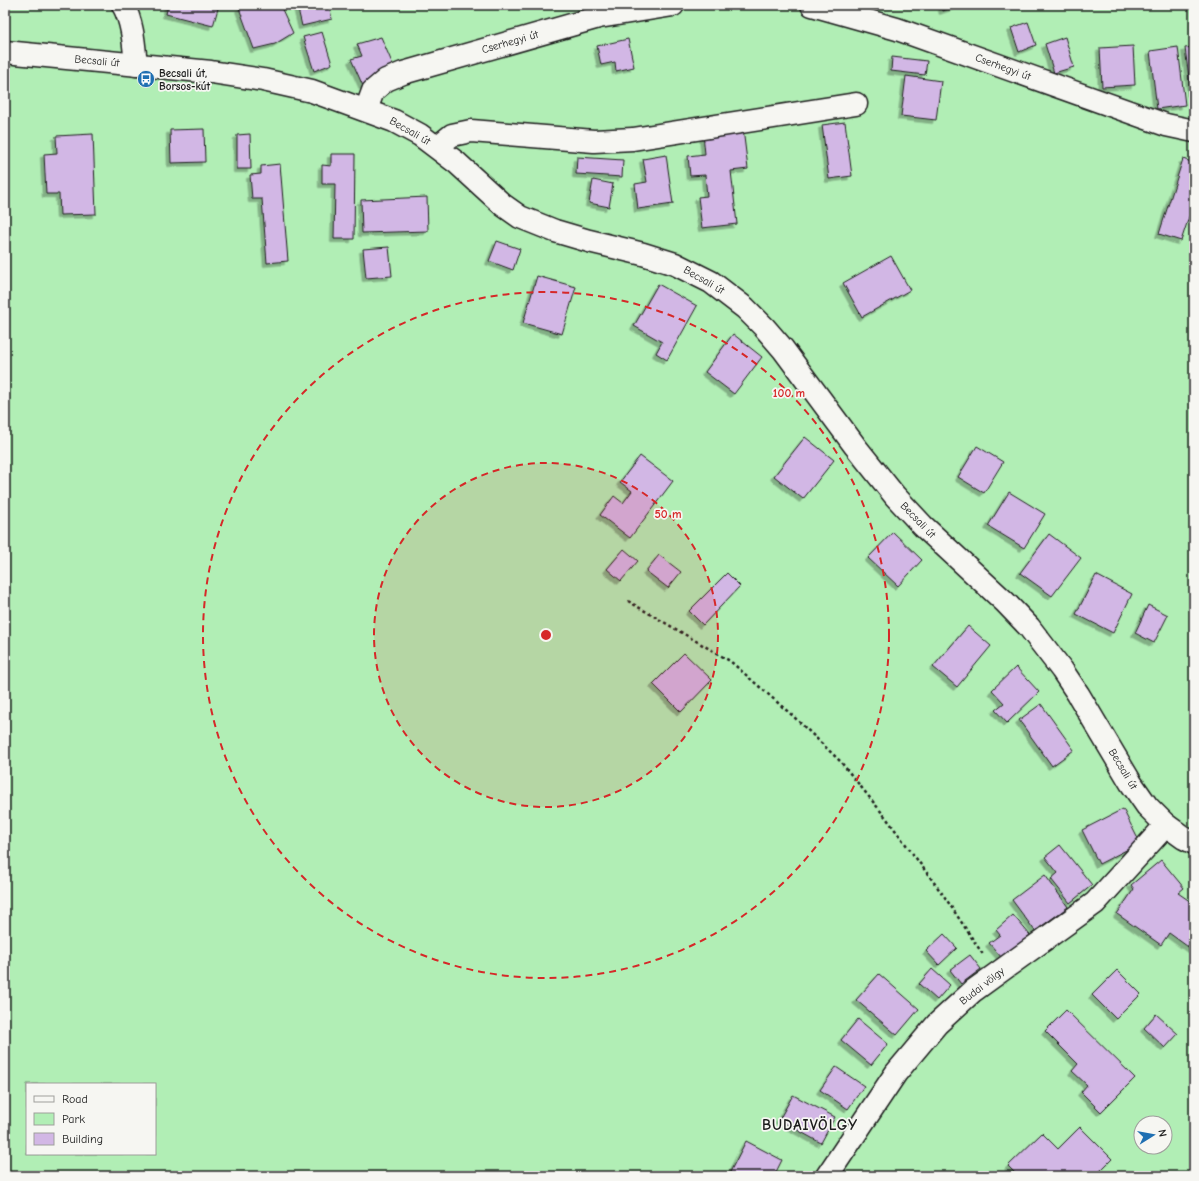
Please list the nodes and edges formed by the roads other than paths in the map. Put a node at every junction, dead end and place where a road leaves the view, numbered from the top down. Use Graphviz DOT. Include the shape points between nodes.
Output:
graph roads {
  1 [pos="123,5"];
  2 [pos="673,5"];
  3 [pos="812,5"];
  4 [pos="5,52"];
  5 [pos="136,65"];
  6 [pos="856,104"];
  7 [pos="366,110"];
  8 [pos="1194,131"];
  9 [pos="437,147"];
  10 [pos="1166,825"];
  11 [pos="1194,842"];
  12 [pos="827,1176"];
  1 -- 5 [label="main road" via="134,37"];
  2 -- 7 [label="main road, Cserhegyi út" via="599,17 404,73 386,80 373,91"];
  3 -- 8 [label="main road, Cserhegyi út" via="897,29 1166,125"];
  4 -- 5 [label="main road, Becsali út"];
  5 -- 7 [label="main road, Becsali út" via="263,80 312,91"];
  6 -- 9 [label="main road" via="633,139 594,141 471,131 452,135"];
  7 -- 9 [label="main road, Becsali út" via="394,121"];
  9 -- 10 [label="main road, Becsali út" via="520,217 589,242 675,264 711,282 745,308 783,349 895,496 923,526 1005,602 1047,650 1078,694 1131,783 1147,806"];
  10 -- 11 [label="main road, Becsali út"];
  10 -- 12 [label="main road, Budai völgy" via="1095,903 973,991 937,1024 896,1073"];
}
